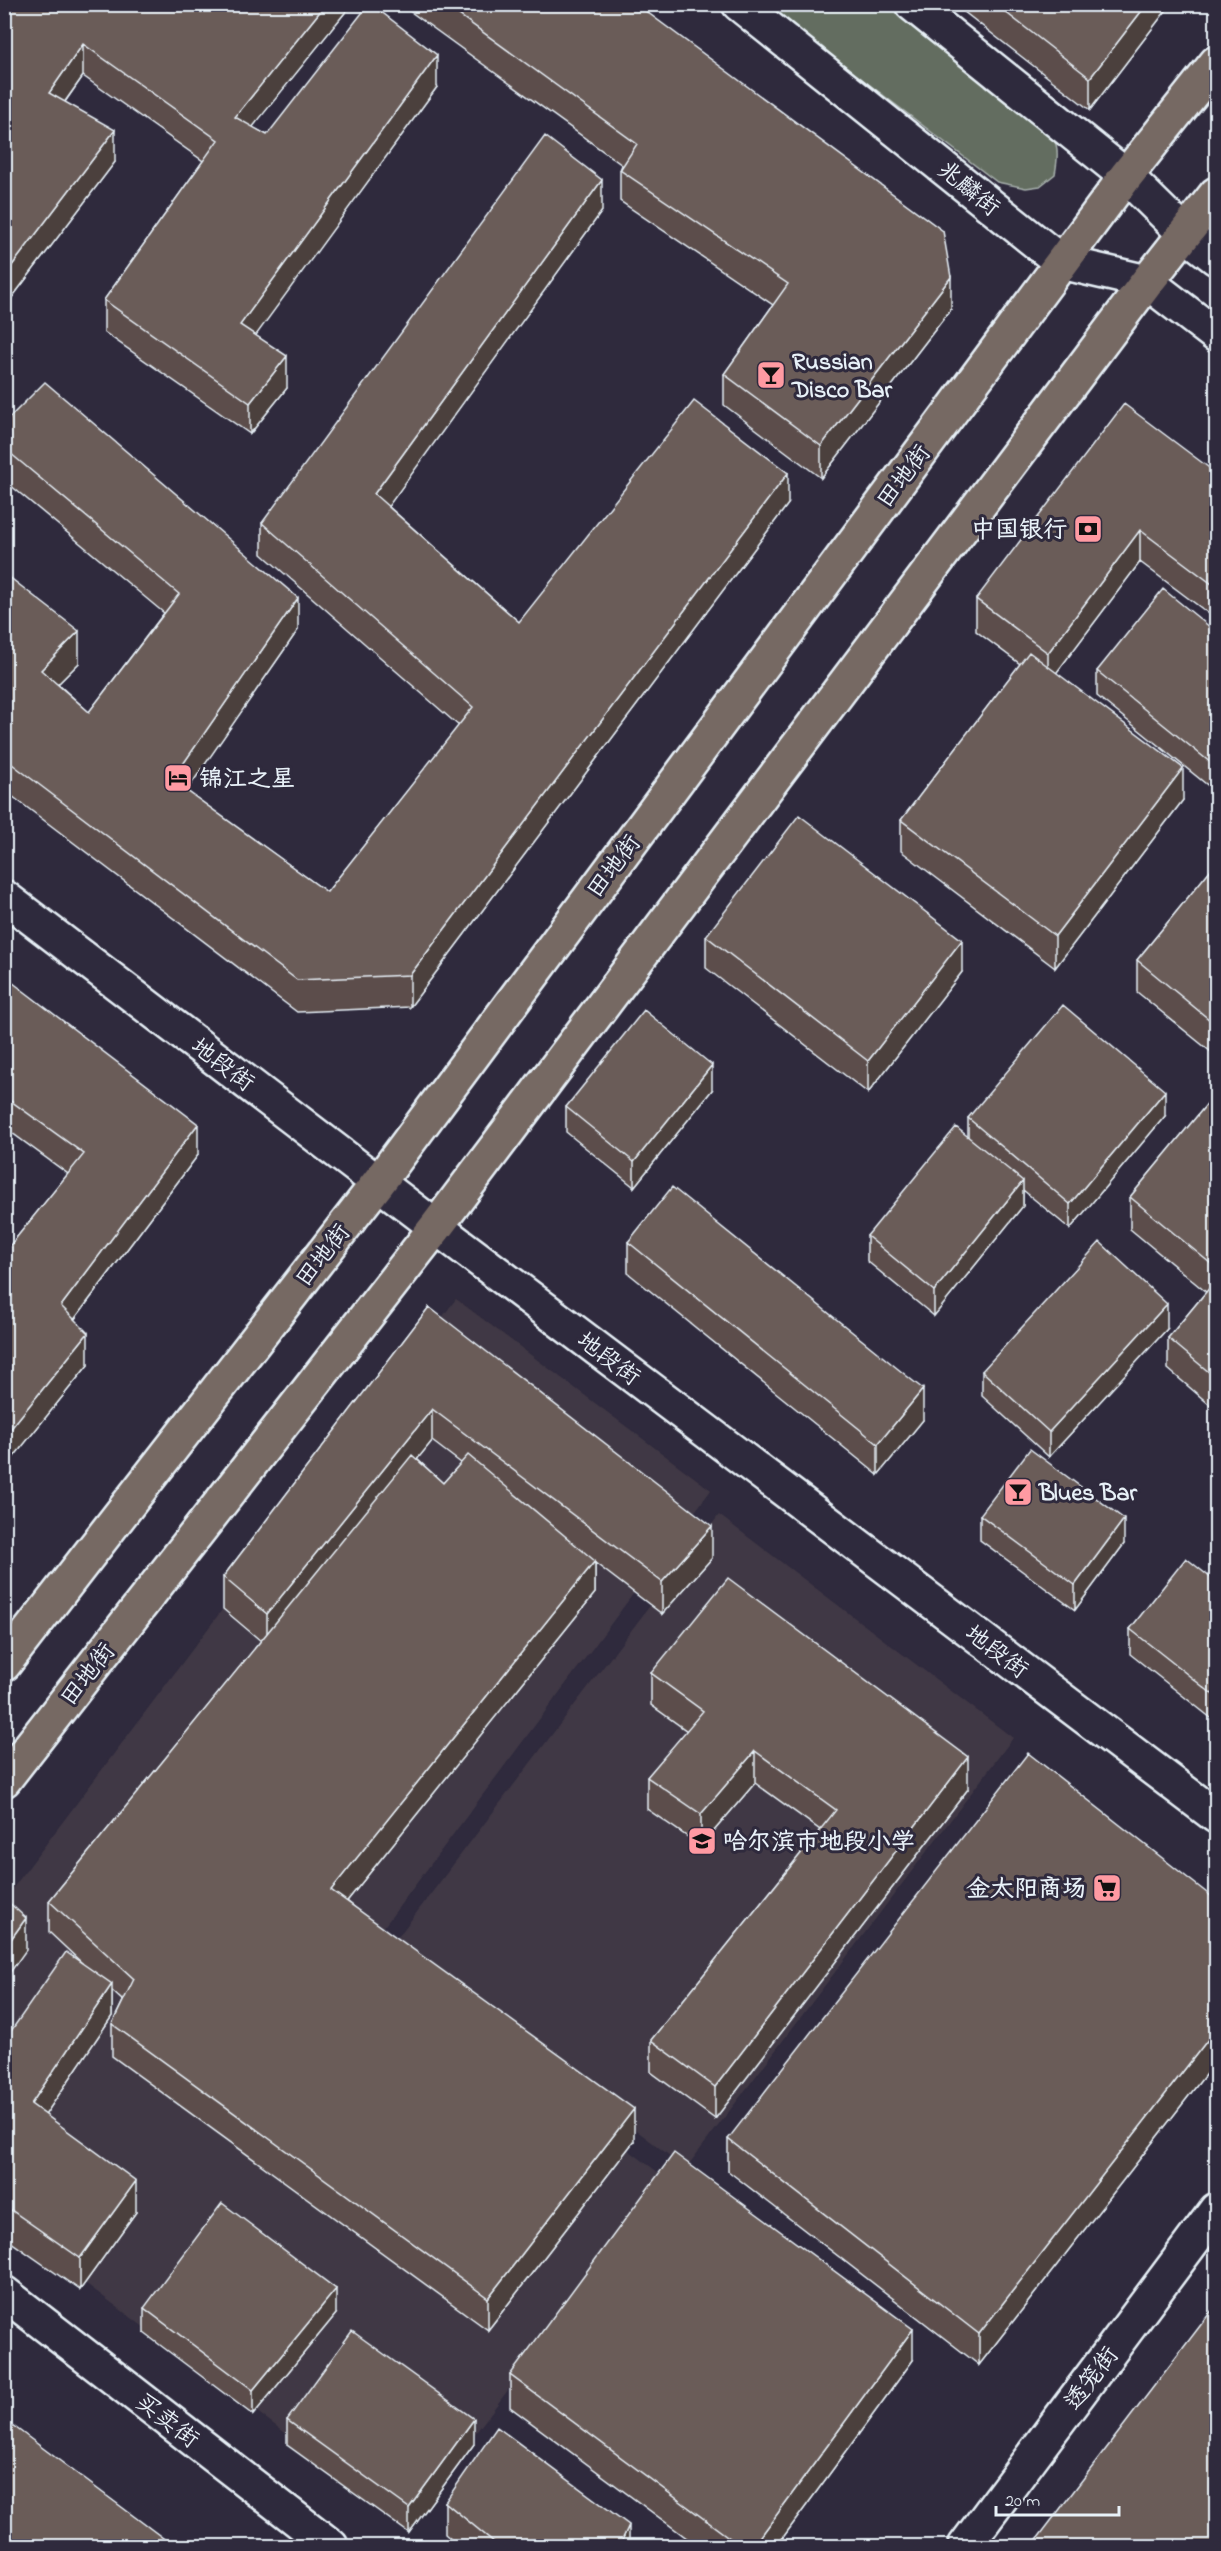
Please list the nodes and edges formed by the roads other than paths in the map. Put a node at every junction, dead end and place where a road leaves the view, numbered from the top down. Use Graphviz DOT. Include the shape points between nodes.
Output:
graph roads {
  1 [pos="740,4"];
  2 [pos="912,4"];
  3 [pos="1216,63"];
  4 [pos="1126,176"];
  5 [pos="1216,194"];
  6 [pos="1185,234"];
  7 [pos="1216,258"];
  8 [pos="1061,262"];
  9 [pos="1147,282"];
  10 [pos="1216,335"];
  11 [pos="4,897"];
  12 [pos="378,1183"];
  13 [pos="436,1227"];
  14 [pos="4,1664"];
  15 [pos="4,1780"];
  16 [pos="1216,1816"];
  17 [pos="1216,2210"];
  18 [pos="4,2293"];
  19 [pos="331,2547"];
  20 [pos="965,2547"];
  1 -- 8 [label="main road, 兆麟街"];
  2 -- 4 [label="main road"];
  3 -- 4 [label="highway, 田地街"];
  4 -- 6 [label="main road"];
  4 -- 8 [label="highway, 田地街"];
  5 -- 6 [label="highway, 田地街"];
  6 -- 7 [label="main road"];
  6 -- 9 [label="highway, 田地街"];
  8 -- 9 [label="main road, 兆麟街"];
  8 -- 12 [label="highway, 田地街"];
  9 -- 10 [label="main road, 兆麟街"];
  9 -- 13 [label="highway, 田地街"];
  11 -- 12 [label="main road, 地段街"];
  12 -- 13 [label="main road, 地段街"];
  12 -- 14 [label="highway, 田地街"];
  13 -- 15 [label="highway, 田地街"];
  13 -- 16 [label="main road, 地段街"];
  17 -- 20 [label="main road, 透笼街"];
  18 -- 19 [label="main road, 买卖街"];
}
